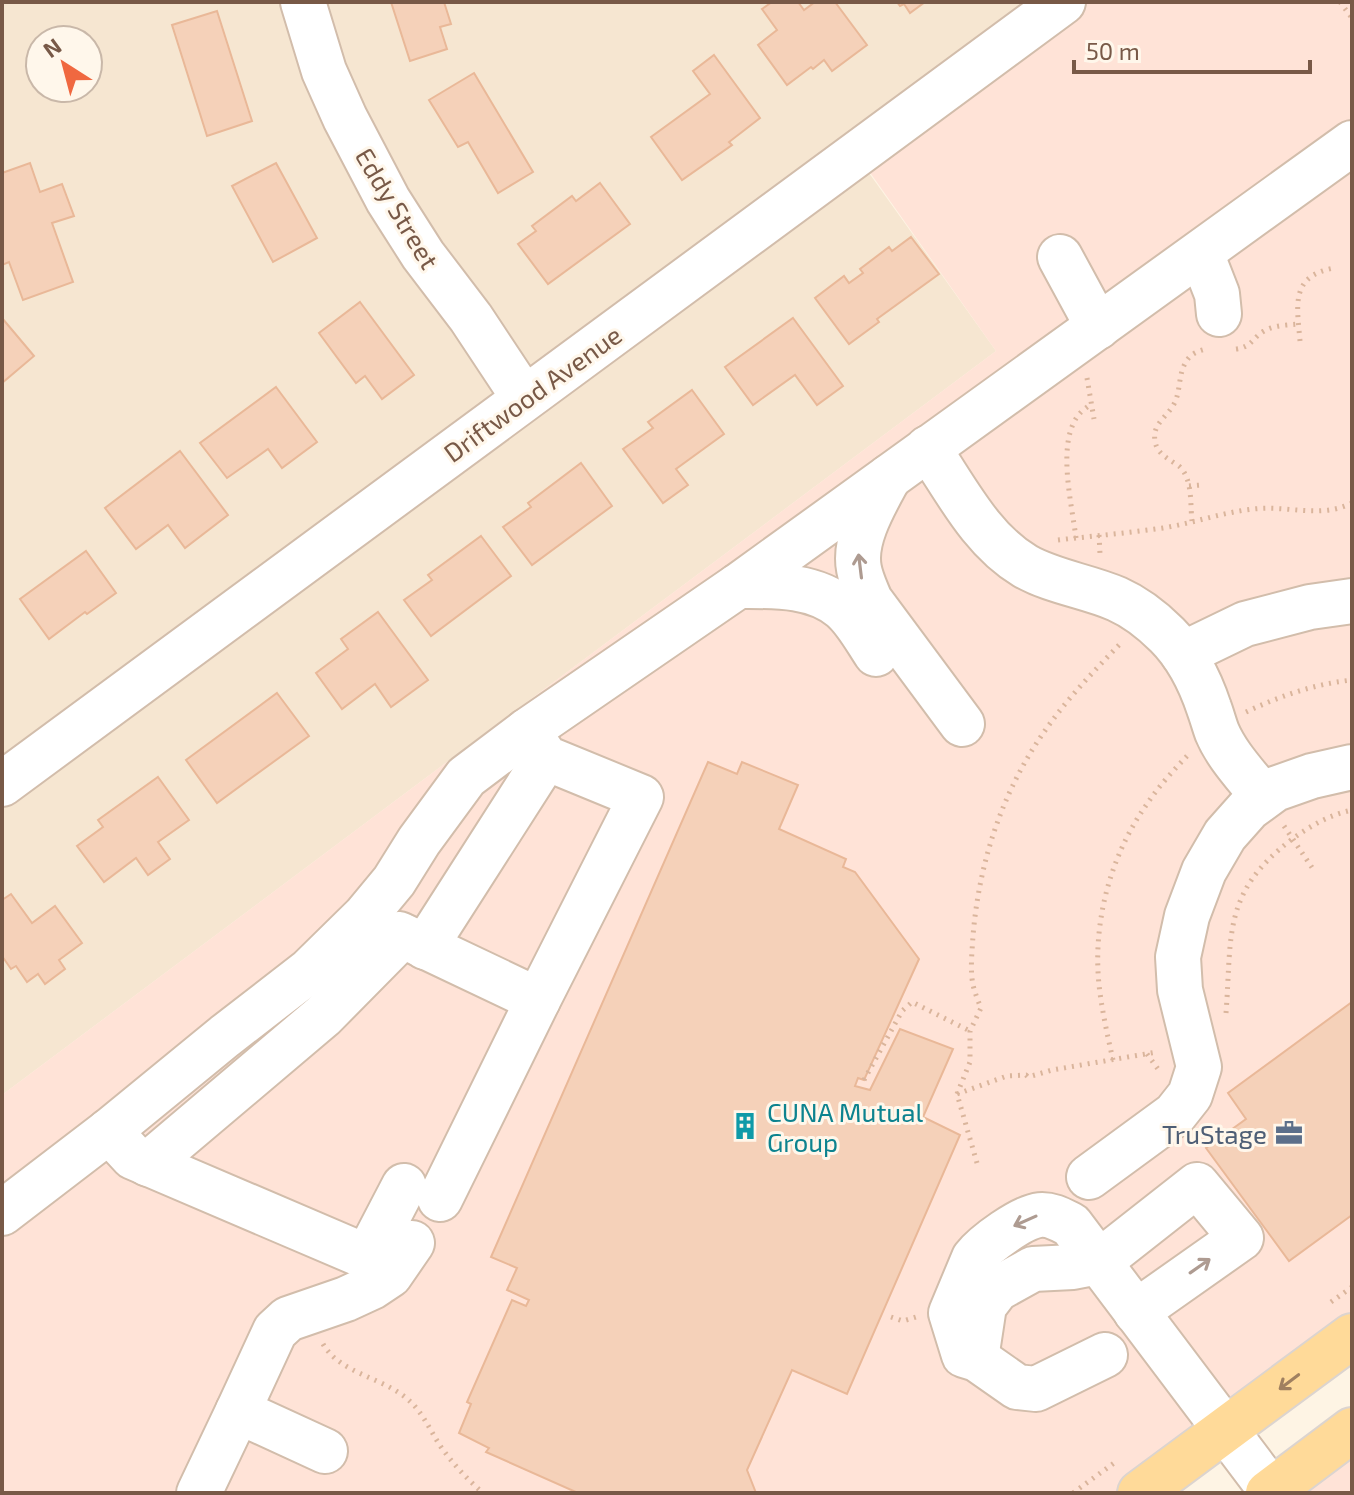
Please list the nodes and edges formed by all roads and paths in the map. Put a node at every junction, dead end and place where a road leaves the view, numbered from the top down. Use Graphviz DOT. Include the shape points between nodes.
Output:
graph roads {
  1 [pos="303,2"];
  2 [pos="1063,2"];
  3 [pos="1340,2"];
  4 [pos="1352,18"];
  5 [pos="1352,143"];
  6 [pos="1201,253"];
  7 [pos="1060,257"];
  8 [pos="1334,268"];
  9 [pos="1299,324"];
  10 [pos="1098,327"];
  11 [pos="1218,337"];
  12 [pos="1300,341"];
  13 [pos="1086,369"];
  14 [pos="524,398"];
  15 [pos="1091,404"];
  16 [pos="1094,419"];
  17 [pos="928,448"];
  18 [pos="890,475"];
  19 [pos="1201,485"];
  20 [pos="1189,486"];
  21 [pos="1352,503"];
  22 [pos="1192,521"];
  23 [pos="1076,538"];
  24 [pos="1049,541"];
  25 [pos="738,586"];
  26 [pos="1352,601"];
  27 [pos="1130,634"];
  28 [pos="1183,654"];
  29 [pos="1352,680"];
  30 [pos="1235,717"];
  31 [pos="537,745"];
  32 [pos="1193,751"];
  33 [pos="1352,767"];
  34 [pos="2,784"];
  35 [pos="1352,810"];
  36 [pos="1274,812"];
  37 [pos="1292,839"];
  38 [pos="1313,869"];
  39 [pos="397,933"];
  40 [pos="538,1000"];
  41 [pos="1225,1017"];
  42 [pos="970,1031"];
  43 [pos="1160,1051"];
  44 [pos="1113,1060"];
  45 [pos="864,1080"];
  46 [pos="957,1094"];
  47 [pos="109,1131"];
  48 [pos="977,1163"];
  49 [pos="148,1164"];
  50 [pos="1089,1177"];
  51 [pos="2,1213"];
  52 [pos="412,1243"];
  53 [pos="1094,1254"];
  54 [pos="1136,1312"];
  55 [pos="1352,1336"];
  56 [pos="320,1337"];
  57 [pos="1105,1355"];
  58 [pos="238,1411"];
  59 [pos="1225,1430"];
  60 [pos="1352,1430"];
  61 [pos="325,1451"];
  62 [pos="1271,1492"];
  63 [pos="199,1493"];
  64 [pos="483,1493"];
  65 [pos="1140,1493"];
  1 -- 14 [label="street, Eddy Street" via="324,71 388,200"];
  2 -- 14 [label="street, Driftwood Avenue"];
  3 -- 4 [label="path"];
  5 -- 6 [label="street"];
  6 -- 10 [label="street"];
  6 -- 11 [label="street" via="1217,294"];
  7 -- 10 [label="street"];
  8 -- 9 [label="path" via="1306,280 1298,302"];
  9 -- 11 [label="path" via="1270,328 1247,347"];
  9 -- 12 [label="path"];
  10 -- 17 [label="street"];
  11 -- 20 [label="path" via="1186,362 1176,401 1155,431 1157,449 1180,468"];
  13 -- 15 [label="path"];
  14 -- 34 [label="street, Driftwood Avenue"];
  15 -- 16 [label="path"];
  15 -- 23 [label="path" via="1076,417 1068,449"];
  17 -- 18 [label="street"];
  17 -- 28 [label="street" via="997,545 1025,566 1119,600 1147,617"];
  18 -- 25 [label="street"];
  25 -- 18 [label="street, one-way" via="799,588 839,606 950,733 870,600 858,566 870,511"];
  19 -- 20 [label="path"];
  20 -- 22 [label="path"];
  21 -- 22 [label="path" via="1319,512 1276,507"];
  22 -- 23 [label="path"];
  23 -- 24 [label="path"];
  25 -- 31 [label="street"];
  26 -- 28 [label="street" via="1245,624"];
  27 -- 42 [label="path" via="1044,731 1002,811 977,899 973,983 981,1008"];
  28 -- 36 [label="street" via="1227,750"];
  29 -- 30 [label="path" via="1294,692"];
  31 -- 39 [label="street"];
  31 -- 39 [label="street" via="466,777 394,881"];
  31 -- 40 [label="street" via="641,797"];
  32 -- 44 [label="path" via="1146,804 1100,913 1099,991"];
  33 -- 36 [label="street" via="1275,789"];
  35 -- 37 [label="path" via="1311,825"];
  36 -- 37 [label="path"];
  36 -- 50 [label="street" via="1249,808 1225,835 1187,916 1178,957 1180,990 1199,1067 1190,1095 1175,1114"];
  37 -- 38 [label="path"];
  37 -- 41 [label="path" via="1263,865 1236,908"];
  39 -- 40 [label="street"];
  39 -- 47 [label="street" via="309,971"];
  39 -- 49 [label="street" via="323,1016"];
  40 -- 49 [label="street" via="422,1193 367,1257"];
  42 -- 45 [label="path" via="912,1002"];
  42 -- 46 [label="path" via="970,1062"];
  43 -- 44 [label="path"];
  44 -- 46 [label="path" via="1028,1077 1007,1076"];
  46 -- 48 [label="path"];
  47 -- 49 [label="street" via="133,1157"];
  47 -- 51 [label="street"];
  52 -- 58 [label="street" via="390,1275 372,1287 288,1319 275,1331"];
  53 -- 54 [label="street"];
  54 -- 53 [label="street, one-way" via="1241,1238 1197,1185"];
  53 -- 57 [label="street" via="1073,1267 1033,1269 997,1289 979,1287 951,1313 964,1355 1017,1387 1036,1389"];
  54 -- 59 [label="street"];
  55 -- 59 [label="main road, one-way"];
  56 -- 64 [label="path" via="336,1361 414,1404 454,1465"];
  58 -- 61 [label="street"];
  58 -- 63 [label="street"];
  59 -- 62 [label="street"];
  59 -- 65 [label="main road"];
  60 -- 62 [label="main road"];
}
